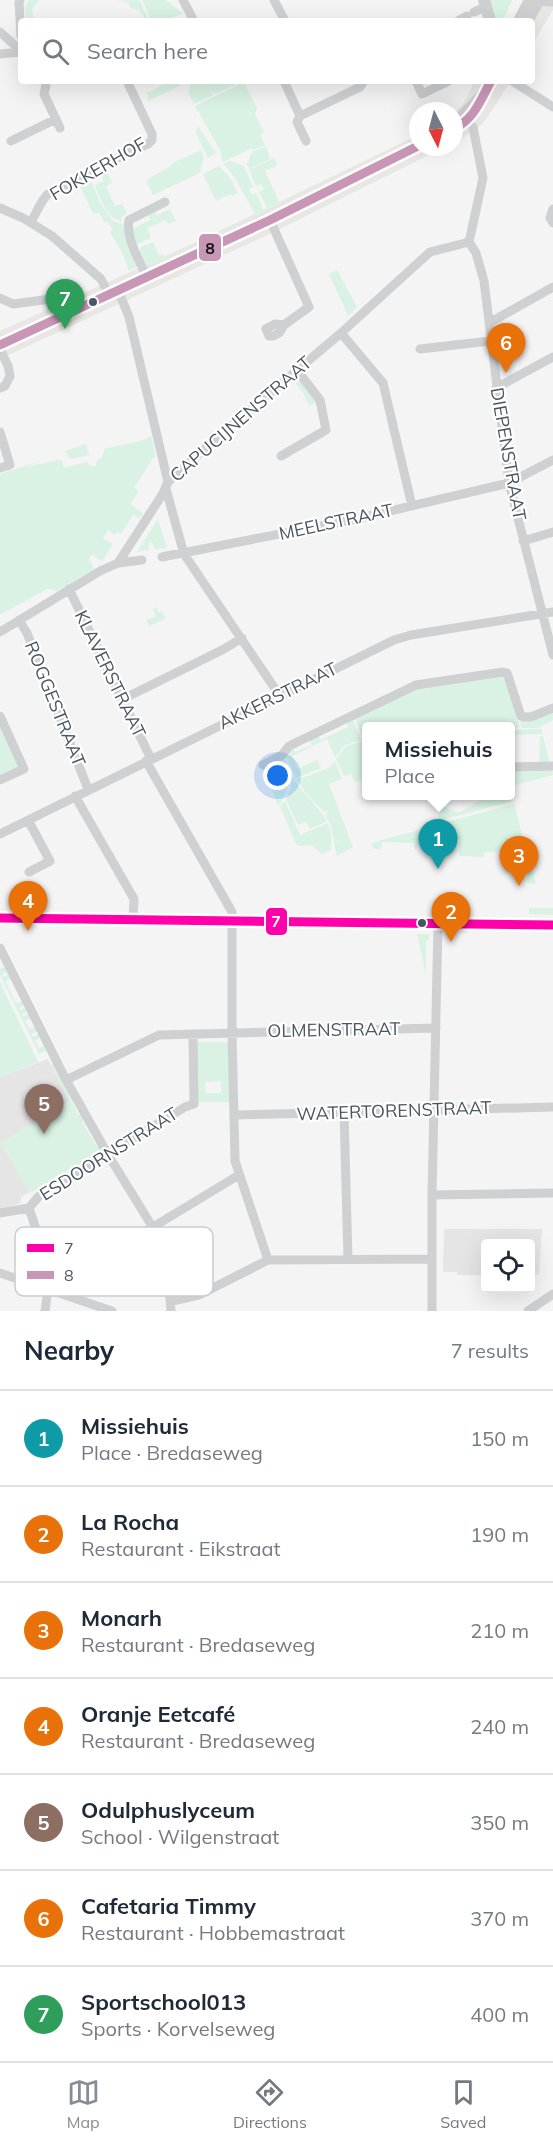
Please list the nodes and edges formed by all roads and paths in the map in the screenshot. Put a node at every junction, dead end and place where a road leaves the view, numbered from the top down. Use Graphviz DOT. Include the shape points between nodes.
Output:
graph roads {
  1 [pos="20,0"];
  2 [pos="183,0"];
  3 [pos="274,0"];
  4 [pos="535,0"];
  5 [pos="553,1"];
  6 [pos="478,9"];
  7 [pos="20,18"];
  8 [pos="192,18"];
  9 [pos="283,18"];
  10 [pos="463,18"];
  11 [pos="521,18"];
  12 [pos="528,18"];
  13 [pos="0,33"];
  14 [pos="18,48"];
  15 [pos="18,51"];
  16 [pos="0,54"];
  17 [pos="46,84"];
  18 [pos="128,84"];
  19 [pos="285,84"];
  20 [pos="362,84"];
  21 [pos="418,84"];
  22 [pos="443,84"];
  23 [pos="489,84"];
  24 [pos="517,84"];
  25 [pos="553,107"];
  26 [pos="300,116"];
  27 [pos="466,118"];
  28 [pos="463,120"];
  29 [pos="11,141"];
  30 [pos="306,141"];
  31 [pos="409,150"];
  32 [pos="165,202"];
  33 [pos="0,208"];
  34 [pos="553,208"];
  35 [pos="270,220"];
  36 [pos="31,222"];
  37 [pos="553,224"];
  38 [pos="469,242"];
  39 [pos="147,277"];
  40 [pos="553,287"];
  41 [pos="113,292"];
  42 [pos="0,298"];
  43 [pos="83,306"];
  44 [pos="489,323"];
  45 [pos="284,325"];
  46 [pos="341,333"];
  47 [pos="490,341"];
  48 [pos="0,347"];
  49 [pos="420,349"];
  50 [pos="553,357"];
  51 [pos="297,370"];
  52 [pos="0,388"];
  53 [pos="496,388"];
  54 [pos="0,432"];
  55 [pos="281,456"];
  56 [pos="553,460"];
  57 [pos="0,468"];
  58 [pos="508,483"];
  59 [pos="167,485"];
  60 [pos="412,506"];
  61 [pos="553,532"];
  62 [pos="523,541"];
  63 [pos="184,554"];
  64 [pos="162,557"];
  65 [pos="141,560"];
  66 [pos="118,563"];
  67 [pos="69,589"];
  68 [pos="553,612"];
  69 [pos="542,615"];
  70 [pos="19,620"];
  71 [pos="0,632"];
  72 [pos="242,638"];
  73 [pos="553,655"];
  74 [pos="280,696"];
  75 [pos="123,699"];
  76 [pos="553,708"];
  77 [pos="0,716"];
  78 [pos="148,760"];
  79 [pos="263,765"];
  80 [pos="553,766"];
  81 [pos="515,767"];
  82 [pos="0,780"];
  83 [pos="88,789"];
  84 [pos="75,796"];
  85 [pos="28,820"];
  86 [pos="0,834"];
  87 [pos="29,872"];
  88 [pos="0,918"];
  89 [pos="133,920"];
  90 [pos="231,922"];
  91 [pos="438,924"];
  92 [pos="553,925"];
  93 [pos="0,948"];
  94 [pos="436,1028"];
  95 [pos="232,1033"];
  96 [pos="193,1034"];
  97 [pos="66,1080"];
  98 [pos="553,1107"];
  99 [pos="435,1109"];
  100 [pos="344,1112"];
  101 [pos="235,1115"];
  102 [pos="107,1153"];
  103 [pos="239,1175"];
  104 [pos="553,1193"];
  105 [pos="432,1196"];
  106 [pos="29,1208"];
  107 [pos="0,1213"];
  108 [pos="35,1227"];
  109 [pos="153,1227"];
  110 [pos="348,1259"];
  111 [pos="431,1259"];
  112 [pos="268,1260"];
  113 [pos="0,1273"];
  114 [pos="15,1276"];
  115 [pos="213,1288"];
  116 [pos="553,1294"];
  117 [pos="48,1296"];
  118 [pos="78,1296"];
  119 [pos="171,1296"];
  120 [pos="194,1296"];
  121 [pos="171,1301"];
  122 [pos="45,1311"];
  123 [pos="112,1311"];
  124 [pos="171,1311"];
  125 [pos="432,1311"];
  126 [pos="528,1311"];
  1 -- 7 [label="street"];
  2 -- 8 [label="street"];
  3 -- 9 [label="street"];
  4 -- 5 [label="street"];
  4 -- 11 [label="street"];
  4 -- 12 [label="street"];
  6 -- 10 [label="street"];
  13 -- 14 [label="street"];
  15 -- 16 [label="street"];
  17 -- 29 [label="street" via="44,94 58,124"];
  18 -- 36 [label="street, FOKKERHOF" via="152,140 102,165 99,171 48,194"];
  19 -- 26 [label="street"];
  20 -- 26 [label="street"];
  21 -- 22 [label="street" via="423,94"];
  23 -- 27 [label="street"];
  24 -- 25 [label="street"];
  26 -- 30 [label="street" via="297,122"];
  27 -- 28 [label="street"];
  27 -- 38 [label="street" via="475,134 483,178"];
  31 -- 35 [label="street"];
  32 -- 39 [label="street" via="129,220 133,247"];
  33 -- 36 [label="street"];
  34 -- 37 [label="street"];
  35 -- 39 [label="street"];
  35 -- 45 [label="street" via="309,307"];
  36 -- 41 [label="street"];
  38 -- 44 [label="street, DIEPENSTRAAT" via="484,281"];
  38 -- 46 [label="street, CAPUCIJNENSTRAAT" via="430,252"];
  39 -- 41 [label="street"];
  40 -- 44 [label="street"];
  41 -- 43 [label="street"];
  41 -- 59 [label="street" via="129,316"];
  42 -- 43 [label="street" via="13,304 66,297"];
  43 -- 48 [label="street"];
  44 -- 47 [label="street, DIEPENSTRAAT"];
  46 -- 51 [label="street, CAPUCIJNENSTRAAT"];
  46 -- 60 [label="street" via="383,383"];
  47 -- 49 [label="street"];
  47 -- 53 [label="street, DIEPENSTRAAT"];
  48 -- 52 [label="street" via="10,376"];
  50 -- 53 [label="street"];
  51 -- 55 [label="street" via="320,400 326,430"];
  51 -- 59 [label="street, CAPUCIJNENSTRAAT"];
  53 -- 58 [label="street, DIEPENSTRAAT"];
  54 -- 57 [label="street" via="10,465"];
  56 -- 58 [label="street, MEELSTRAAT"];
  58 -- 60 [label="street, MEELSTRAAT"];
  58 -- 62 [label="street, DIEPENSTRAAT"];
  59 -- 63 [label="street"];
  59 -- 66 [label="street, CAPUCIJNENSTRAAT"];
  60 -- 63 [label="street, MEELSTRAAT"];
  61 -- 62 [label="street"];
  62 -- 69 [label="street, DIEPENSTRAAT"];
  63 -- 64 [label="street, MEELSTRAAT"];
  63 -- 72 [label="street"];
  65 -- 66 [label="street"];
  66 -- 67 [label="street"];
  67 -- 70 [label="street"];
  67 -- 75 [label="street, KLAVERSTRAAT"];
  68 -- 69 [label="street, AKKERSTRAAT"];
  69 -- 73 [label="street, DIEPENSTRAAT"];
  69 -- 74 [label="street, AKKERSTRAAT" via="394,640"];
  70 -- 71 [label="street"];
  70 -- 83 [label="street, ROGGESTRAAT"];
  72 -- 74 [label="street"];
  72 -- 75 [label="street"];
  74 -- 78 [label="street, AKKERSTRAAT"];
  75 -- 78 [label="street, KLAVERSTRAAT"];
  76 -- 79 [label="street" via="538,715 521,716 507,673 503,672 416,685 290,746"];
  77 -- 82 [label="street" via="24,769"];
  78 -- 83 [label="street, AKKERSTRAAT"];
  78 -- 90 [label="street, KLAVERSTRAAT" via="232,912"];
  80 -- 81 [label="street"];
  83 -- 84 [label="street, AKKERSTRAAT"];
  84 -- 85 [label="street, AKKERSTRAAT"];
  84 -- 89 [label="street, ROGGESTRAAT" via="134,899"];
  85 -- 86 [label="street, AKKERSTRAAT"];
  85 -- 87 [label="street" via="50,861"];
  88 -- 89 [label="street"];
  89 -- 90 [label="street"];
  90 -- 91 [label="street"];
  90 -- 95 [label="street, KLAVERSTRAAT"];
  91 -- 92 [label="street"];
  91 -- 94 [label="street"];
  93 -- 97 [label="street"];
  94 -- 95 [label="street, OLMENSTRAAT"];
  94 -- 99 [label="street"];
  95 -- 96 [label="street, OLMENSTRAAT"];
  95 -- 101 [label="street, KLAVERSTRAAT"];
  96 -- 97 [label="street, OLMENSTRAAT" via="160,1035"];
  96 -- 102 [label="street, ESDOORNSTRAAT" via="194,1104"];
  97 -- 102 [label="street"];
  98 -- 99 [label="street, WATERTORENSTRAAT"];
  99 -- 100 [label="street, WATERTORENSTRAAT"];
  99 -- 105 [label="street"];
  100 -- 101 [label="street, WATERTORENSTRAAT"];
  100 -- 110 [label="street"];
  101 -- 103 [label="street, KLAVERSTRAAT" via="235,1161"];
  102 -- 106 [label="street, ESDOORNSTRAAT" via="39,1196"];
  102 -- 109 [label="street"];
  103 -- 109 [label="street"];
  103 -- 112 [label="street, KLAVERSTRAAT"];
  104 -- 105 [label="street"];
  105 -- 111 [label="street"];
  106 -- 107 [label="street"];
  106 -- 108 [label="street"];
  110 -- 111 [label="street"];
  110 -- 112 [label="street"];
  111 -- 125 [label="street"];
  112 -- 115 [label="street"];
  113 -- 114 [label="street"];
  116 -- 126 [label="street"];
  117 -- 122 [label="street"];
  118 -- 123 [label="street"];
  119 -- 121 [label="street"];
  120 -- 121 [label="street"];
  121 -- 124 [label="street"];
}
